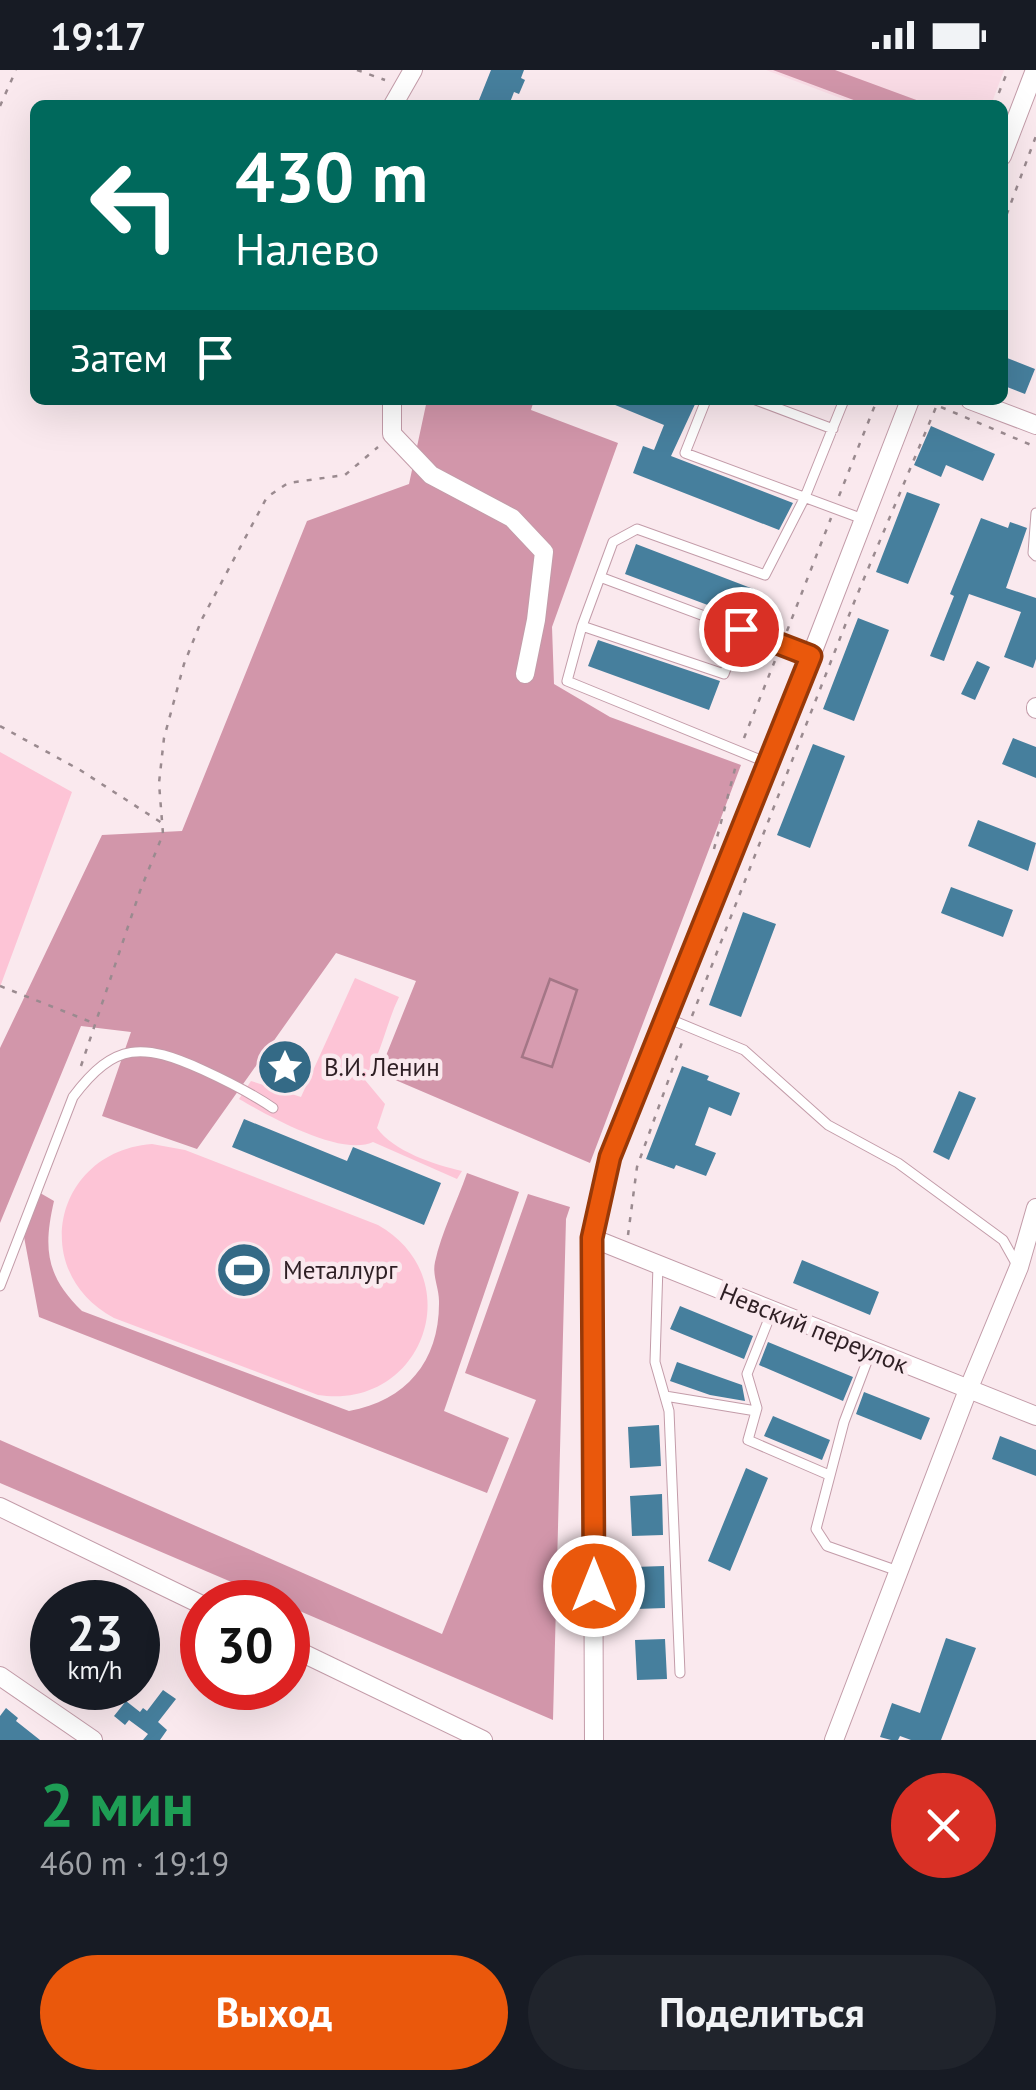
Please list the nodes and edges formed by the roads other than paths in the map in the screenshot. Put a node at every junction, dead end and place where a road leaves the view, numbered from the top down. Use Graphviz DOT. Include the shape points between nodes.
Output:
graph roads {
  1 [pos="1035,70"];
  2 [pos="410,79"];
  3 [pos="396,100"];
  4 [pos="1008,140"];
  5 [pos="392,405"];
  6 [pos="704,405"];
  7 [pos="769,405"];
  8 [pos="842,405"];
  9 [pos="908,405"];
  10 [pos="983,405"];
  11 [pos="1036,425"];
  12 [pos="833,429"];
  13 [pos="805,497"];
  14 [pos="1036,513"];
  15 [pos="863,519"];
  16 [pos="1036,556"];
  17 [pos="600,577"];
  18 [pos="582,626"];
  19 [pos="741,629"];
  20 [pos="811,656"];
  21 [pos="525,674"];
  22 [pos="768,763"];
  23 [pos="666,1018"];
  24 [pos="273,1108"];
  25 [pos="1036,1208"];
  26 [pos="592,1238"];
  27 [pos="658,1265"];
  28 [pos="1019,1267"];
  29 [pos="0,1286"];
  30 [pos="772,1311"];
  31 [pos="871,1351"];
  32 [pos="968,1390"];
  33 [pos="665,1396"];
  34 [pos="756,1412"];
  35 [pos="1036,1416"];
  36 [pos="828,1476"];
  37 [pos="0,1507"];
  38 [pos="898,1572"];
  39 [pos="180,1594"];
  40 [pos="310,1657"];
  41 [pos="680,1673"];
  42 [pos="0,1676"];
  43 [pos="93,1740"];
  44 [pos="482,1740"];
  45 [pos="594,1740"];
  46 [pos="834,1740"];
  1 -- 4 [label="street"];
  2 -- 3 [label="street"];
  5 -- 21 [label="street" via="392,434 431,475 512,518 544,552"];
  6 -- 13 [label="lane" via="686,452"];
  7 -- 12 [label="lane"];
  8 -- 12 [label="lane"];
  9 -- 15 [label="street"];
  10 -- 11 [label="street"];
  12 -- 13 [label="lane"];
  13 -- 15 [label="lane"];
  13 -- 17 [label="lane" via="765,575 638,529 613,542"];
  14 -- 16 [label="lane"];
  15 -- 20 [label="street"];
  17 -- 18 [label="lane"];
  17 -- 19 [label="lane"];
  18 -- 19 [label="lane" via="724,674"];
  18 -- 22 [label="lane" via="567,681"];
  19 -- 20 [label="lane"];
  20 -- 22 [label="street"];
  22 -- 23 [label="street"];
  23 -- 26 [label="street" via="610,1157"];
  23 -- 28 [label="lane" via="744,1050 828,1125 898,1163 1003,1240"];
  24 -- 29 [label="lane" via="175,1058 144,1049 115,1056 72,1097"];
  25 -- 28 [label="street"];
  26 -- 27 [label="street, Невский переулок"];
  26 -- 45 [label="street"];
  27 -- 30 [label="street, Невский переулок"];
  27 -- 33 [label="lane" via="656,1362"];
  28 -- 32 [label="street"];
  30 -- 31 [label="street, Невский переулок"];
  30 -- 34 [label="lane" via="747,1374"];
  31 -- 32 [label="street, Невский переулок"];
  31 -- 36 [label="lane"];
  32 -- 35 [label="street, Невский переулок"];
  32 -- 38 [label="street"];
  33 -- 34 [label="lane"];
  33 -- 41 [label="lane"];
  34 -- 36 [label="lane" via="748,1440"];
  36 -- 38 [label="lane" via="816,1529 827,1546"];
  37 -- 39 [label="street"];
  38 -- 46 [label="street"];
  40 -- 44 [label="street"];
  42 -- 43 [label="street"];
}
